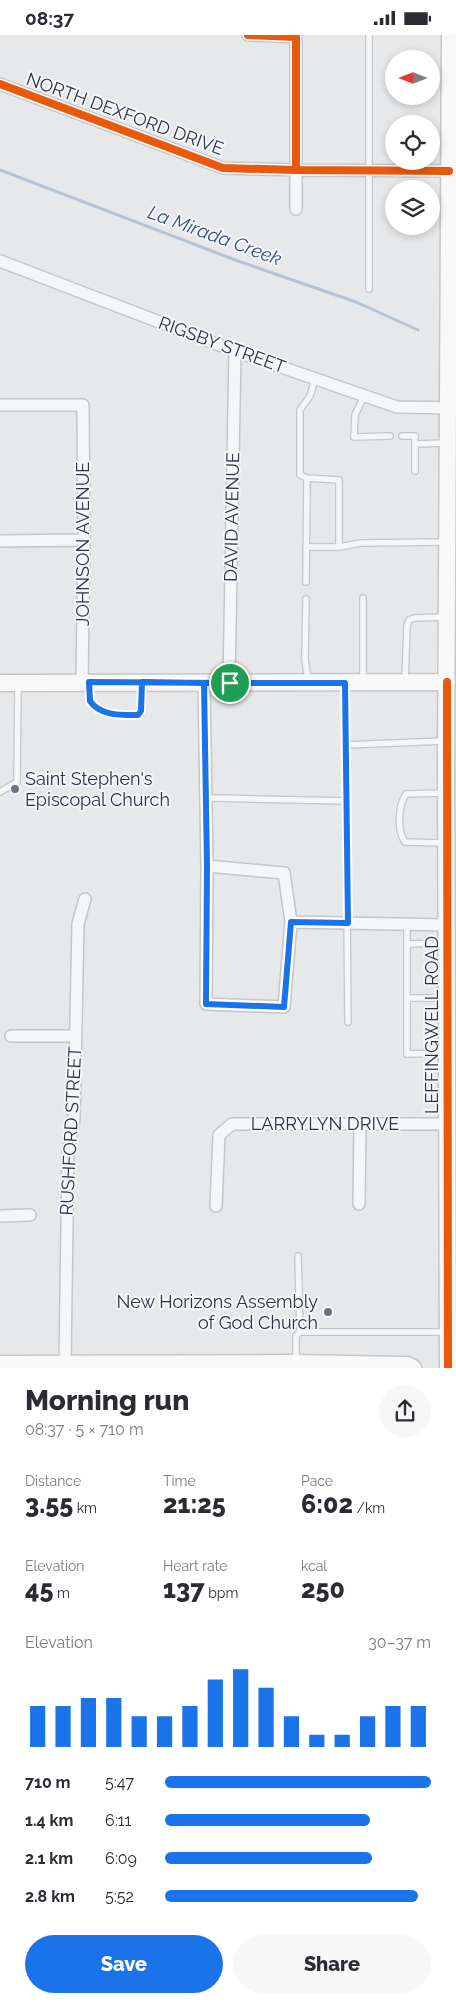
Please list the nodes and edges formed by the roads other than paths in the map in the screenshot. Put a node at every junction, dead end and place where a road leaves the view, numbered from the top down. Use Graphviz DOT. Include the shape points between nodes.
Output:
graph roads {
  1 [pos="248,35"];
  2 [pos="369,35"];
  3 [pos="450,35"];
  4 [pos="0,84"];
  5 [pos="369,169"];
  6 [pos="296,170"];
  7 [pos="453,171"];
  8 [pos="296,209"];
  9 [pos="0,261"];
  10 [pos="368,289"];
  11 [pos="235,351"];
  12 [pos="315,379"];
  13 [pos="364,395"];
  14 [pos="0,405"];
  15 [pos="452,408"];
  16 [pos="390,436"];
  17 [pos="402,436"];
  18 [pos="415,443"];
  19 [pos="448,443"];
  20 [pos="415,471"];
  21 [pos="307,478"];
  22 [pos="84,540"];
  23 [pos="0,541"];
  24 [pos="448,542"];
  25 [pos="306,547"];
  26 [pos="339,547"];
  27 [pos="306,582"];
  28 [pos="363,598"];
  29 [pos="306,599"];
  30 [pos="447,617"];
  31 [pos="451,681"];
  32 [pos="85,682"];
  33 [pos="142,682"];
  34 [pos="308,682"];
  35 [pos="363,682"];
  36 [pos="405,682"];
  37 [pos="0,683"];
  38 [pos="18,683"];
  39 [pos="204,683"];
  40 [pos="230,683"];
  41 [pos="345,683"];
  42 [pos="446,741"];
  43 [pos="346,745"];
  44 [pos="0,792"];
  45 [pos="446,793"];
  46 [pos="214,798"];
  47 [pos="347,801"];
  48 [pos="446,843"];
  49 [pos="207,866"];
  50 [pos="451,866"];
  51 [pos="85,899"];
  52 [pos="291,922"];
  53 [pos="348,923"];
  54 [pos="407,925"];
  55 [pos="447,925"];
  56 [pos="447,943"];
  57 [pos="407,944"];
  58 [pos="407,997"];
  59 [pos="447,998"];
  60 [pos="348,1022"];
  61 [pos="11,1036"];
  62 [pos="75,1036"];
  63 [pos="448,1053"];
  64 [pos="360,1123"];
  65 [pos="448,1124"];
  66 [pos="359,1204"];
  67 [pos="216,1205"];
  68 [pos="30,1215"];
  69 [pos="0,1216"];
  70 [pos="298,1256"];
  71 [pos="300,1332"];
  72 [pos="449,1332"];
  73 [pos="296,1363"];
  74 [pos="0,1364"];
  75 [pos="65,1364"];
  76 [pos="413,1368"];
  77 [pos="448,1368"];
  1 -- 6 [label="street" via="296,37"];
  2 -- 5 [label="lane"];
  3 -- 7 [label="main road, LEFFINGWELL ROAD"];
  4 -- 6 [label="street, NORTH DEXFORD DRIVE" via="223,168"];
  5 -- 6 [label="street, NORTH DEXFORD DRIVE"];
  5 -- 7 [label="street, NORTH DEXFORD DRIVE"];
  5 -- 10 [label="lane"];
  6 -- 8 [label="street"];
  7 -- 15 [label="main road, LEFFINGWELL ROAD"];
  9 -- 11 [label="street, RIGSBY STREET"];
  11 -- 12 [label="street, RIGSBY STREET"];
  11 -- 40 [label="street, DAVID AVENUE"];
  12 -- 13 [label="street, RIGSBY STREET"];
  12 -- 21 [label="lane" via="310,396 300,410 300,475"];
  13 -- 15 [label="street, RIGSBY STREET" via="397,407"];
  13 -- 16 [label="lane" via="355,415 354,437"];
  14 -- 22 [label="street, JOHNSON AVENUE" via="83,405"];
  15 -- 19 [label="main road, LEFFINGWELL ROAD"];
  17 -- 18 [label="lane" via="415,436"];
  18 -- 19 [label="lane"];
  18 -- 20 [label="lane"];
  19 -- 24 [label="main road, LEFFINGWELL ROAD"];
  21 -- 25 [label="lane"];
  21 -- 26 [label="lane" via="339,480"];
  22 -- 23 [label="street"];
  22 -- 32 [label="street, JOHNSON AVENUE"];
  24 -- 26 [label="lane" via="361,543"];
  24 -- 30 [label="main road, LEFFINGWELL ROAD"];
  25 -- 26 [label="lane"];
  25 -- 27 [label="lane"];
  28 -- 35 [label="lane"];
  29 -- 34 [label="lane"];
  30 -- 31 [label="main road, LEFFINGWELL ROAD"];
  30 -- 36 [label="lane" via="409,620"];
  31 -- 36 [label="main road"];
  31 -- 42 [label="main road, LEFFINGWELL ROAD"];
  32 -- 33 [label="main road"];
  32 -- 33 [label="lane" via="92,704 112,714 138,715"];
  32 -- 38 [label="main road"];
  33 -- 39 [label="main road"];
  34 -- 40 [label="main road"];
  34 -- 41 [label="main road"];
  35 -- 36 [label="main road"];
  35 -- 41 [label="main road"];
  37 -- 38 [label="main road"];
  38 -- 44 [label="lane" via="17,782"];
  39 -- 40 [label="main road"];
  39 -- 49 [label="street"];
  41 -- 43 [label="lane"];
  42 -- 43 [label="lane"];
  42 -- 45 [label="main road, LEFFINGWELL ROAD"];
  43 -- 47 [label="lane"];
  45 -- 48 [label="main road, LEFFINGWELL ROAD"];
  45 -- 48 [label="lane" via="406,794 401,802 400,836 405,842"];
  46 -- 47 [label="lane"];
  47 -- 53 [label="lane"];
  48 -- 50 [label="main road, LEFFINGWELL ROAD"];
  49 -- 52 [label="street" via="284,873"];
  49 -- 52 [label="street" via="206,1004 284,1007"];
  50 -- 55 [label="main road, LEFFINGWELL ROAD"];
  51 -- 62 [label="street, RUSHFORD STREET" via="78,924"];
  52 -- 53 [label="street"];
  53 -- 54 [label="street"];
  53 -- 60 [label="lane"];
  54 -- 55 [label="street"];
  54 -- 57 [label="lane"];
  55 -- 56 [label="main road, LEFFINGWELL ROAD"];
  56 -- 57 [label="lane"];
  56 -- 59 [label="main road, LEFFINGWELL ROAD"];
  57 -- 58 [label="lane"];
  58 -- 59 [label="lane"];
  58 -- 63 [label="lane" via="407,1054"];
  59 -- 63 [label="main road, LEFFINGWELL ROAD"];
  61 -- 62 [label="street"];
  62 -- 75 [label="street, RUSHFORD STREET" via="74,1119 68,1152"];
  63 -- 65 [label="main road, LEFFINGWELL ROAD"];
  64 -- 65 [label="street, LARRYLYN DRIVE"];
  64 -- 66 [label="street"];
  64 -- 67 [label="street, LARRYLYN DRIVE" via="232,1124 219,1135"];
  65 -- 72 [label="main road, LEFFINGWELL ROAD"];
  68 -- 69 [label="street"];
  70 -- 71 [label="lane"];
  71 -- 72 [label="lane"];
  71 -- 73 [label="lane" via="296,1336"];
  72 -- 77 [label="main road, LEFFINGWELL ROAD"];
  73 -- 75 [label="main road"];
  73 -- 76 [label="main road" via="408,1365"];
  74 -- 75 [label="main road"];
}
